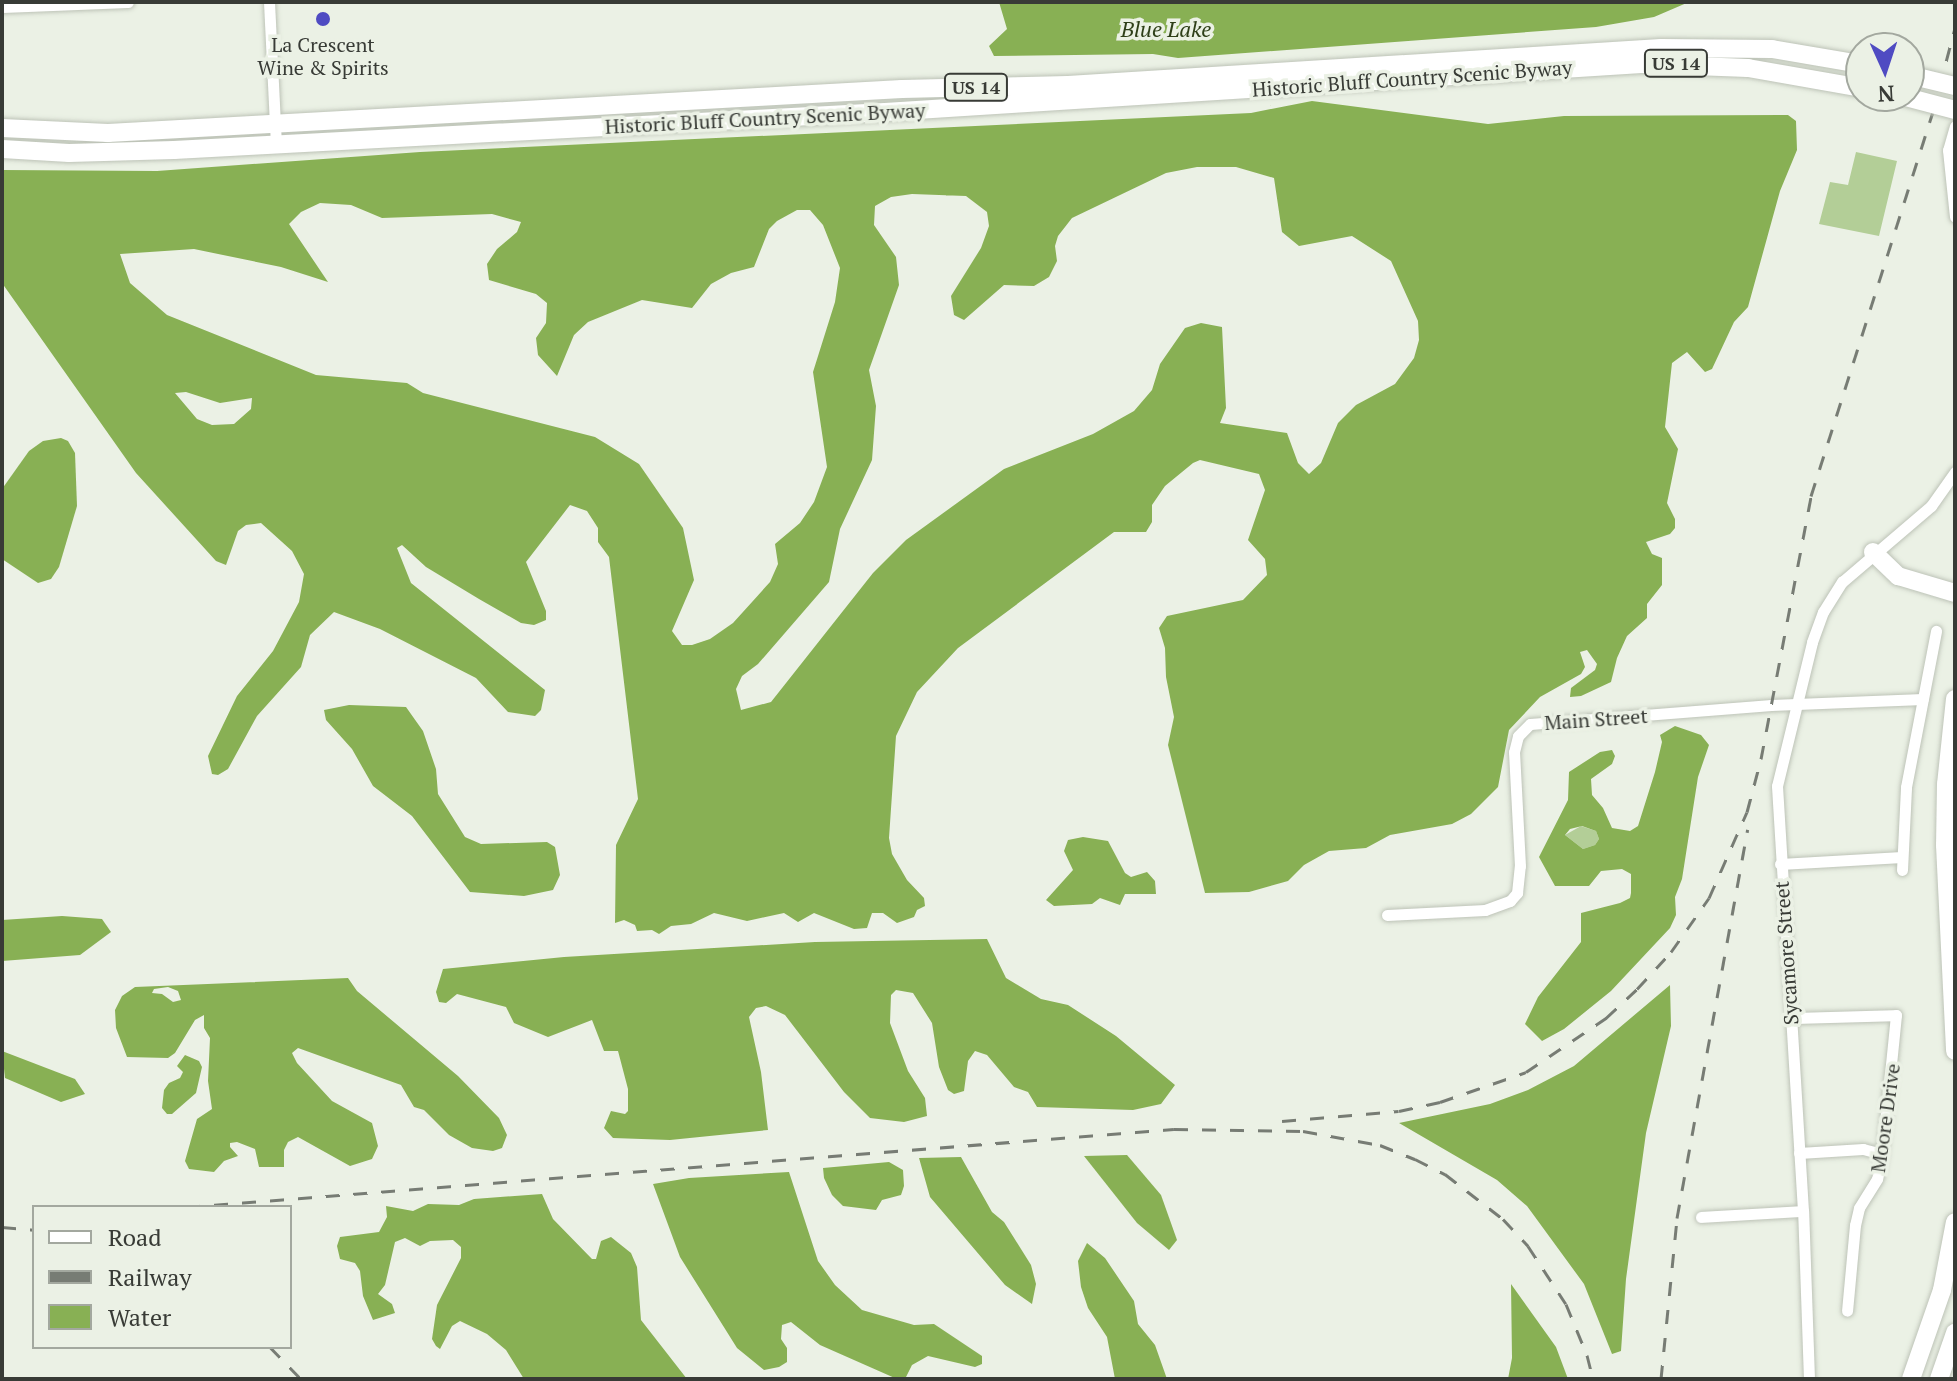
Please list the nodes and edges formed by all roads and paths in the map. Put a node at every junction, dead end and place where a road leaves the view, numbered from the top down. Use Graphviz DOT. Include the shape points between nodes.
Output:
graph roads {
  1 [pos="128,2"];
  2 [pos="269,2"];
  3 [pos="2,7"];
  4 [pos="1845,61"];
  5 [pos="1925,79"];
  6 [pos="1845,85"];
  7 [pos="1955,86"];
  8 [pos="1925,102"];
  9 [pos="1955,110"];
  10 [pos="275,125"];
  11 [pos="1955,126"];
  12 [pos="2,128"];
  13 [pos="276,144"];
  14 [pos="2,149"];
  15 [pos="1955,217"];
  16 [pos="1955,472"];
  17 [pos="1873,552"];
  18 [pos="1933,589"];
  19 [pos="1955,593"];
  20 [pos="1955,607"];
  21 [pos="1936,631"];
  22 [pos="1923,699"];
  23 [pos="1955,699"];
  24 [pos="1798,706"];
  25 [pos="1902,857"];
  26 [pos="1780,864"];
  27 [pos="1902,870"];
  28 [pos="1387,915"];
  29 [pos="1954,1009"];
  30 [pos="1791,1018"];
  31 [pos="1955,1051"];
  32 [pos="1799,1153"];
  33 [pos="1882,1154"];
  34 [pos="1803,1211"];
  35 [pos="1701,1217"];
  36 [pos="1955,1222"];
  37 [pos="1847,1311"];
  38 [pos="1955,1333"];
  39 [pos="1809,1379"];
  40 [pos="1911,1379"];
  41 [pos="1939,1379"];
  1 -- 3 [label="street"];
  2 -- 10 [label="street"];
  4 -- 10 [label="main road, Historic Bluff Country Scenic Byway / US 14" via="1772,49 1661,48 1068,85 902,89"];
  5 -- 7 [label="main road, bridge"];
  6 -- 13 [label="main road, Historic Bluff Country Scenic Byway / US 14" via="1748,68 1641,64"];
  8 -- 9 [label="main road, bridge"];
  10 -- 12 [label="main road, Historic Bluff Country Scenic Byway / US 14" via="108,133"];
  10 -- 13 [label="street"];
  11 -- 15 [label="street" via="1948,172"];
  13 -- 14 [label="main road, Historic Bluff Country Scenic Byway / US 14" via="69,153"];
  16 -- 17 [label="street, Sycamore Street" via="1931,506"];
  17 -- 18 [label="main road" via="1891,571"];
  17 -- 24 [label="street, Sycamore Street" via="1842,582 1823,612"];
  18 -- 19 [label="main road"];
  18 -- 20 [label="main road"];
  21 -- 22 [label="street"];
  22 -- 24 [label="street, Main Street"];
  22 -- 25 [label="street" via="1906,787"];
  23 -- 29 [label="main road" via="1945,812"];
  24 -- 26 [label="street, Sycamore Street" via="1777,786"];
  24 -- 28 [label="street, Main Street" via="1530,724 1518,736 1514,752 1517,893 1485,910"];
  25 -- 26 [label="street"];
  25 -- 27 [label="street"];
  26 -- 30 [label="street, Sycamore Street"];
  29 -- 31 [label="main road"];
  30 -- 32 [label="street, Sycamore Street"];
  30 -- 33 [label="street, Moore Drive" via="1896,1015"];
  32 -- 33 [label="street" via="1863,1149"];
  32 -- 34 [label="street, Sycamore Street"];
  33 -- 37 [label="street, Moore Drive" via="1873,1189 1857,1217"];
  34 -- 35 [label="street"];
  34 -- 39 [label="street, Sycamore Street"];
  36 -- 40 [label="main road" via="1942,1290"];
  38 -- 41 [label="main road"];
}
